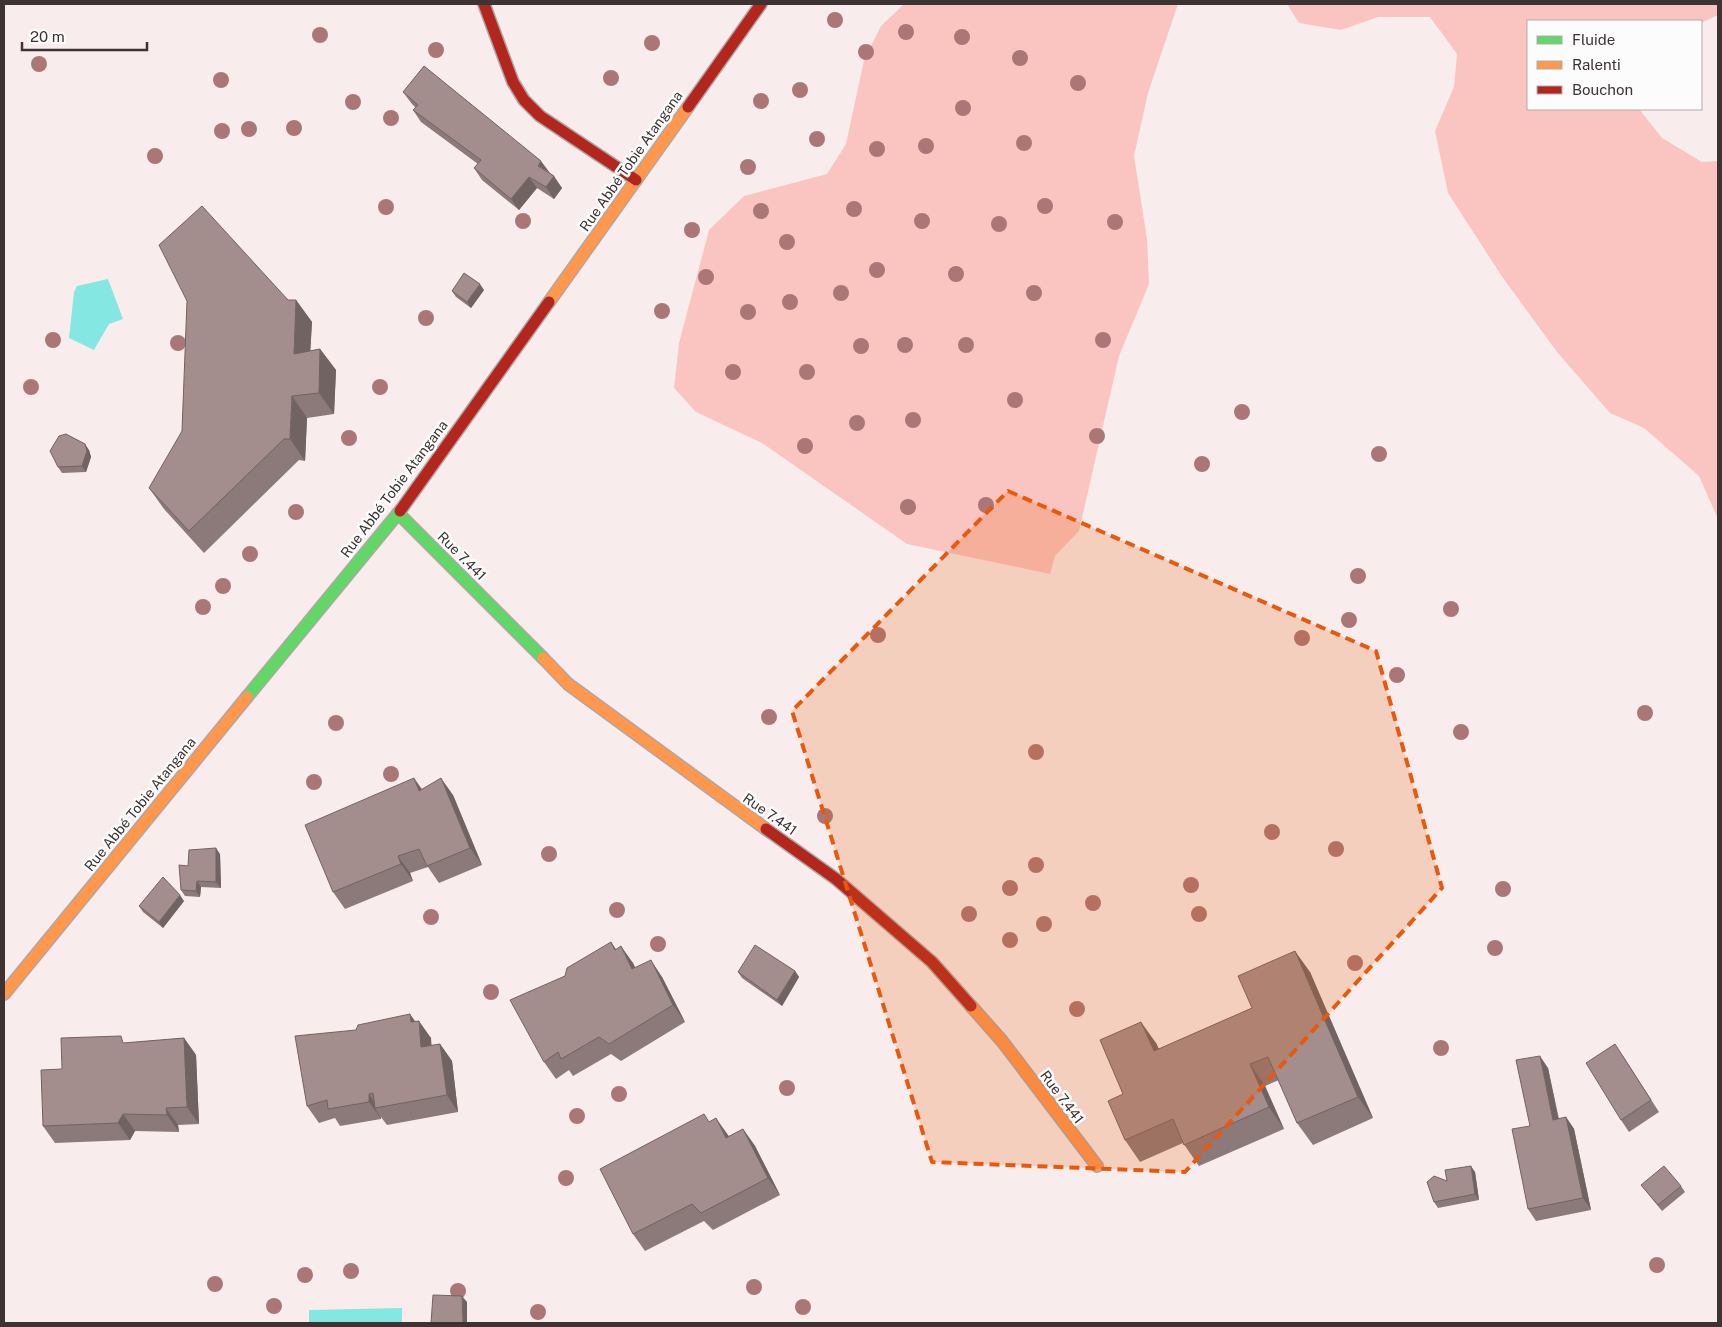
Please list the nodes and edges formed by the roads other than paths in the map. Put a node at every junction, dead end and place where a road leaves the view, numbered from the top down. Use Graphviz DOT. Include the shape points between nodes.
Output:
graph roads {
  1 [pos="484,4"];
  2 [pos="761,4"];
  3 [pos="636,180"];
  4 [pos="398,513"];
  5 [pos="4,994"];
  6 [pos="1096,1166"];
  1 -- 3 [label="main road" via="513,82 524,100 540,116"];
  2 -- 3 [label="main road, Rue Abbé Tobie Atangana"];
  3 -- 4 [label="main road, Rue Abbé Tobie Atangana"];
  4 -- 5 [label="main road, Rue Abbé Tobie Atangana"];
  4 -- 6 [label="main road, Rue 7.441" via="568,684 836,879 932,962 1002,1041"];
}
